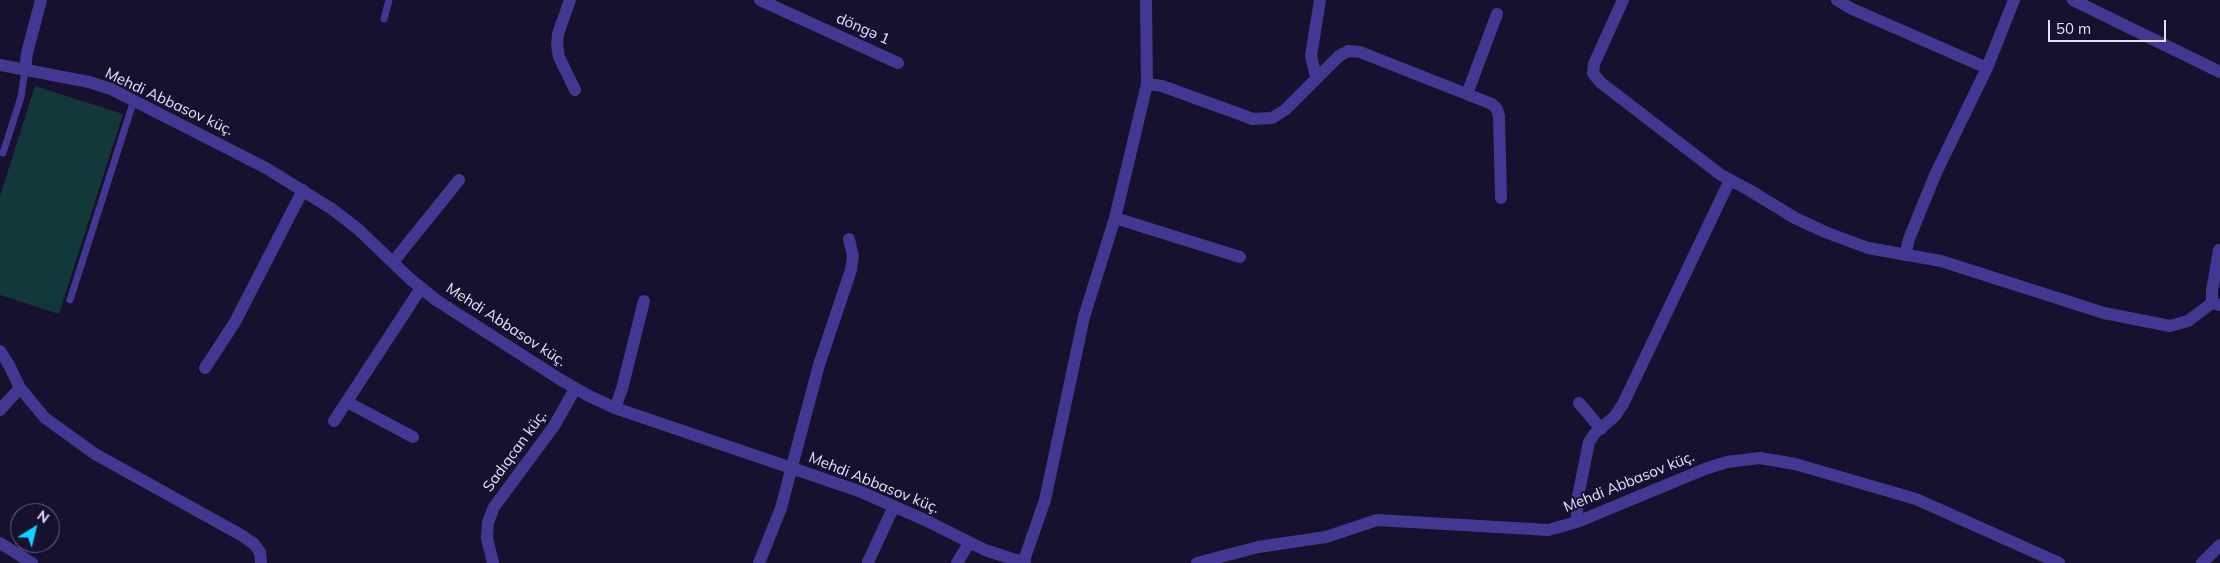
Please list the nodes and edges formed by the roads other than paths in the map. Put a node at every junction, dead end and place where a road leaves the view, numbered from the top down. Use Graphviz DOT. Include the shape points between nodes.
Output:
graph roads {
  1 [pos="40,0"];
  2 [pos="389,0"];
  3 [pos="570,0"];
  4 [pos="760,0"];
  5 [pos="1146,0"];
  6 [pos="1320,0"];
  7 [pos="1623,0"];
  8 [pos="1837,0"];
  9 [pos="2014,0"];
  10 [pos="2073,0"];
  11 [pos="1497,14"];
  12 [pos="384,19"];
  13 [pos="898,63"];
  14 [pos="0,64"];
  15 [pos="1987,68"];
  16 [pos="25,70"];
  17 [pos="2220,72"];
  18 [pos="1316,77"];
  19 [pos="1147,84"];
  20 [pos="576,90"];
  21 [pos="1467,94"];
  22 [pos="134,100"];
  23 [pos="3,153"];
  24 [pos="459,180"];
  25 [pos="1730,180"];
  26 [pos="303,190"];
  27 [pos="1501,198"];
  28 [pos="1116,218"];
  29 [pos="849,239"];
  30 [pos="2219,250"];
  31 [pos="1905,255"];
  32 [pos="1240,257"];
  33 [pos="393,262"];
  34 [pos="421,288"];
  35 [pos="70,300"];
  36 [pos="644,301"];
  37 [pos="2216,304"];
  38 [pos="0,350"];
  39 [pos="206,368"];
  40 [pos="20,388"];
  41 [pos="575,389"];
  42 [pos="347,402"];
  43 [pos="1579,403"];
  44 [pos="615,408"];
  45 [pos="0,410"];
  46 [pos="334,421"];
  47 [pos="1601,429"];
  48 [pos="413,437"];
  49 [pos="792,467"];
  50 [pos="894,506"];
  51 [pos="1577,522"];
  52 [pos="0,543"];
  53 [pos="969,543"];
  54 [pos="2220,545"];
  55 [pos="868,562"];
  56 [pos="32,563"];
  57 [pos="262,563"];
  58 [pos="493,563"];
  59 [pos="759,563"];
  60 [pos="957,563"];
  61 [pos="1024,563"];
  62 [pos="1197,563"];
  63 [pos="2058,563"];
  64 [pos="2202,563"];
  1 -- 16 [label="street"];
  2 -- 12 [label="lane"];
  3 -- 20 [label="street" via="557,45 559,57"];
  4 -- 13 [label="street, döngə 1"];
  5 -- 19 [label="street"];
  6 -- 18 [label="street" via="1311,50"];
  7 -- 25 [label="street" via="1593,73 1600,82"];
  8 -- 15 [label="street"];
  9 -- 15 [label="street"];
  10 -- 17 [label="street"];
  11 -- 21 [label="street"];
  14 -- 16 [label="street, Mehdi Abbasov küç."];
  15 -- 31 [label="street" via="1935,175"];
  16 -- 22 [label="street, Mehdi Abbasov küç." via="89,82"];
  16 -- 23 [label="lane" via="21,97"];
  18 -- 19 [label="street" via="1285,110 1272,118 1253,119 1162,86"];
  18 -- 21 [label="street" via="1348,51 1360,52"];
  19 -- 28 [label="street"];
  21 -- 27 [label="street" via="1497,108"];
  22 -- 26 [label="street, Mehdi Abbasov küç."];
  22 -- 35 [label="lane"];
  24 -- 33 [label="street"];
  25 -- 31 [label="street" via="1825,232 1868,248"];
  25 -- 47 [label="street" via="1623,404"];
  26 -- 33 [label="street, Mehdi Abbasov küç." via="339,214"];
  26 -- 39 [label="street" via="235,322"];
  28 -- 32 [label="street"];
  28 -- 61 [label="street" via="1084,318 1045,500"];
  29 -- 49 [label="street" via="854,256 851,270 819,365"];
  30 -- 37 [label="street" via="2212,291"];
  31 -- 37 [label="street" via="1941,262 2104,313 2170,326 2188,321"];
  33 -- 34 [label="street, Mehdi Abbasov küç."];
  34 -- 41 [label="street, Mehdi Abbasov küç."];
  34 -- 42 [label="street"];
  36 -- 44 [label="street"];
  38 -- 40 [label="street"];
  40 -- 45 [label="street"];
  40 -- 57 [label="street" via="46,418 95,454 254,544"];
  41 -- 44 [label="street, Mehdi Abbasov küç."];
  41 -- 58 [label="street, Sadıqcan küç." via="554,426 494,507 488,522 487,538"];
  42 -- 46 [label="street"];
  42 -- 48 [label="street"];
  43 -- 47 [label="street"];
  44 -- 49 [label="street, Mehdi Abbasov küç."];
  47 -- 51 [label="street" via="1589,442 1577,501"];
  49 -- 50 [label="street, Mehdi Abbasov küç."];
  49 -- 59 [label="street"];
  50 -- 53 [label="street, Mehdi Abbasov küç."];
  50 -- 55 [label="street"];
  51 -- 62 [label="street, Mehdi Abbasov küç." via="1548,530 1529,530 1377,520 1326,537 1258,547"];
  51 -- 63 [label="street, Mehdi Abbasov küç." via="1705,469 1727,462 1760,458 1795,464 1916,500"];
  52 -- 56 [label="street"];
  53 -- 60 [label="street"];
  53 -- 61 [label="street, Mehdi Abbasov küç."];
  54 -- 64 [label="street"];
}
